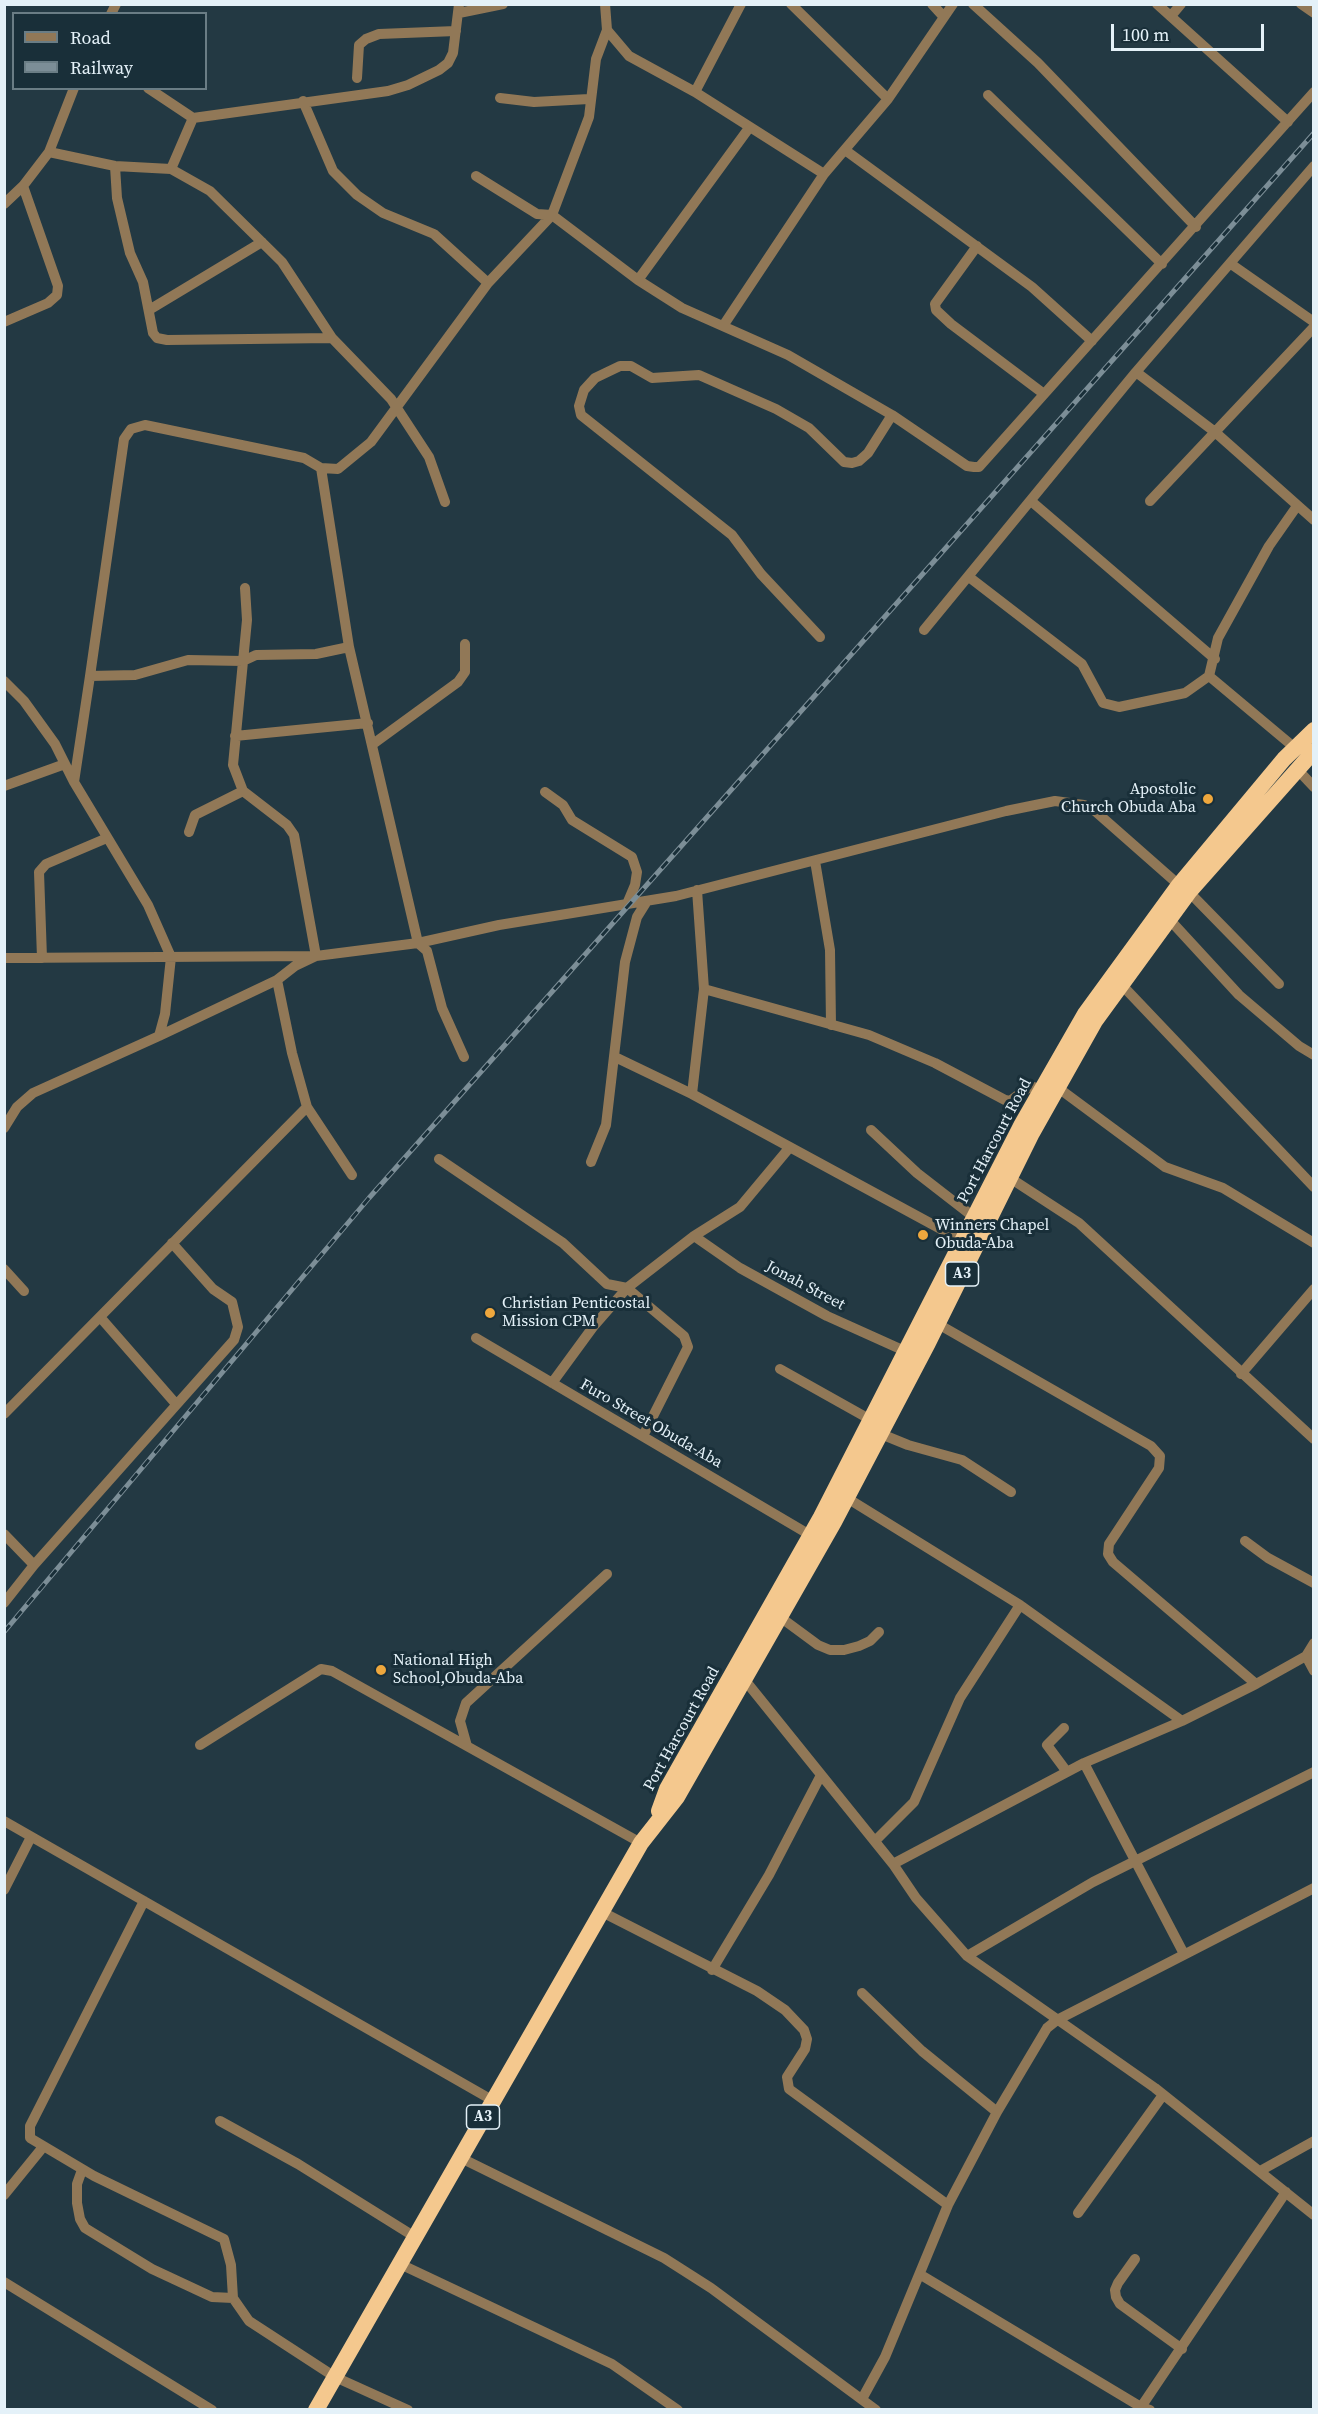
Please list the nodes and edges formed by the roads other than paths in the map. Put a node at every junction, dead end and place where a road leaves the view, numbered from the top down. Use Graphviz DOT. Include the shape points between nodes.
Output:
graph roads {
  1 [pos="503,4"];
  2 [pos="605,4"];
  3 [pos="741,4"];
  4 [pos="791,4"];
  5 [pos="932,4"];
  6 [pos="953,4"];
  7 [pos="973,4"];
  8 [pos="1157,4"];
  9 [pos="1181,4"];
  10 [pos="1301,4"];
  11 [pos="459,9"];
  12 [pos="1314,13"];
  13 [pos="943,16"];
  14 [pos="1171,16"];
  15 [pos="607,30"];
  16 [pos="456,31"];
  17 [pos="357,78"];
  18 [pos="73,90"];
  19 [pos="151,90"];
  20 [pos="695,92"];
  21 [pos="1314,92"];
  22 [pos="988,95"];
  23 [pos="500,98"];
  24 [pos="589,99"];
  25 [pos="888,99"];
  26 [pos="303,101"];
  27 [pos="193,118"];
  28 [pos="1288,122"];
  29 [pos="749,128"];
  30 [pos="845,150"];
  31 [pos="49,152"];
  32 [pos="115,166"];
  33 [pos="1314,166"];
  34 [pos="171,169"];
  35 [pos="824,174"];
  36 [pos="476,176"];
  37 [pos="23,186"];
  38 [pos="4,204"];
  39 [pos="552,215"];
  40 [pos="1196,227"];
  41 [pos="262,242"];
  42 [pos="977,246"];
  43 [pos="1161,264"];
  44 [pos="1231,264"];
  45 [pos="638,280"];
  46 [pos="488,283"];
  47 [pos="150,310"];
  48 [pos="4,322"];
  49 [pos="1314,322"];
  50 [pos="723,326"];
  51 [pos="1314,327"];
  52 [pos="332,338"];
  53 [pos="1092,341"];
  54 [pos="1136,372"];
  55 [pos="1044,394"];
  56 [pos="396,408"];
  57 [pos="892,415"];
  58 [pos="1215,432"];
  59 [pos="321,468"];
  60 [pos="1031,501"];
  61 [pos="1150,501"];
  62 [pos="445,502"];
  63 [pos="1297,506"];
  64 [pos="1314,520"];
  65 [pos="969,577"];
  66 [pos="245,588"];
  67 [pos="924,630"];
  68 [pos="820,637"];
  69 [pos="465,644"];
  70 [pos="349,647"];
  71 [pos="1215,659"];
  72 [pos="243,661"];
  73 [pos="90,676"];
  74 [pos="1209,676"];
  75 [pos="4,681"];
  76 [pos="368,723"];
  77 [pos="1314,730"];
  78 [pos="235,736"];
  79 [pos="373,744"];
  80 [pos="1295,748"];
  81 [pos="1314,751"];
  82 [pos="65,764"];
  83 [pos="1297,769"];
  84 [pos="74,782"];
  85 [pos="4,786"];
  86 [pos="1314,787"];
  87 [pos="243,791"];
  88 [pos="545,792"];
  89 [pos="189,832"];
  90 [pos="107,838"];
  91 [pos="815,861"];
  92 [pos="1184,888"];
  93 [pos="696,890"];
  94 [pos="647,901"];
  95 [pos="627,904"];
  96 [pos="1169,919"];
  97 [pos="418,943"];
  98 [pos="1142,944"];
  99 [pos="316,956"];
  100 [pos="171,957"];
  101 [pos="4,958"];
  102 [pos="42,958"];
  103 [pos="278,981"];
  104 [pos="1120,983"];
  105 [pos="1279,984"];
  106 [pos="704,989"];
  107 [pos="831,1025"];
  108 [pos="159,1036"];
  109 [pos="1314,1055"];
  110 [pos="464,1057"];
  111 [pos="615,1057"];
  112 [pos="1049,1089"];
  113 [pos="692,1094"];
  114 [pos="307,1107"];
  115 [pos="4,1128"];
  116 [pos="871,1130"];
  117 [pos="790,1147"];
  118 [pos="439,1159"];
  119 [pos="591,1162"];
  120 [pos="351,1175"];
  121 [pos="1010,1178"];
  122 [pos="1314,1187"];
  123 [pos="975,1218"];
  124 [pos="694,1236"];
  125 [pos="963,1240"];
  126 [pos="172,1243"];
  127 [pos="1314,1243"];
  128 [pos="4,1269"];
  129 [pos="627,1288"];
  130 [pos="1314,1289"];
  131 [pos="24,1291"];
  132 [pos="100,1317"];
  133 [pos="938,1324"];
  134 [pos="476,1338"];
  135 [pos="907,1352"];
  136 [pos="780,1369"];
  137 [pos="1241,1374"];
  138 [pos="552,1383"];
  139 [pos="176,1404"];
  140 [pos="4,1414"];
  141 [pos="876,1427"];
  142 [pos="643,1436"];
  143 [pos="1314,1439"];
  144 [pos="1011,1492"];
  145 [pos="847,1497"];
  146 [pos="4,1534"];
  147 [pos="810,1535"];
  148 [pos="1245,1541"];
  149 [pos="34,1565"];
  150 [pos="607,1574"];
  151 [pos="1314,1583"];
  152 [pos="4,1603"];
  153 [pos="1020,1605"];
  154 [pos="780,1617"];
  155 [pos="879,1632"];
  156 [pos="1314,1643"];
  157 [pos="1310,1655"];
  158 [pos="1314,1671"];
  159 [pos="744,1679"];
  160 [pos="1256,1684"];
  161 [pos="1182,1720"];
  162 [pos="1064,1728"];
  163 [pos="200,1745"];
  164 [pos="467,1746"];
  165 [pos="1084,1763"];
  166 [pos="1067,1772"];
  167 [pos="1314,1772"];
  168 [pos="821,1775"];
  169 [pos="4,1821"];
  170 [pos="653,1826"];
  171 [pos="31,1837"];
  172 [pos="875,1841"];
  173 [pos="641,1844"];
  174 [pos="1136,1862"];
  175 [pos="893,1864"];
  176 [pos="1314,1888"];
  177 [pos="4,1890"];
  178 [pos="144,1902"];
  179 [pos="602,1912"];
  180 [pos="1185,1954"];
  181 [pos="967,1956"];
  182 [pos="712,1970"];
  183 [pos="862,1993"];
  184 [pos="1057,2020"];
  185 [pos="1163,2095"];
  186 [pos="492,2100"];
  187 [pos="997,2112"];
  188 [pos="220,2121"];
  189 [pos="1314,2141"];
  190 [pos="43,2147"];
  191 [pos="461,2158"];
  192 [pos="82,2169"];
  193 [pos="1260,2171"];
  194 [pos="1286,2192"];
  195 [pos="4,2195"];
  196 [pos="948,2205"];
  197 [pos="1078,2214"];
  198 [pos="1314,2215"];
  199 [pos="415,2237"];
  200 [pos="1135,2259"];
  201 [pos="400,2264"];
  202 [pos="921,2275"];
  203 [pos="4,2282"];
  204 [pos="233,2298"];
  205 [pos="1182,2349"];
  206 [pos="335,2377"];
  207 [pos="862,2399"];
  208 [pos="212,2409"];
  209 [pos="316,2409"];
  210 [pos="408,2409"];
  211 [pos="678,2409"];
  212 [pos="876,2409"];
  213 [pos="1143,2409"];
  1 -- 11 [label="street"];
  2 -- 15 [label="street"];
  3 -- 20 [label="street"];
  4 -- 25 [label="street"];
  5 -- 13 [label="street"];
  6 -- 13 [label="street"];
  7 -- 40 [label="street" via="1038,63"];
  8 -- 14 [label="street"];
  9 -- 14 [label="street"];
  10 -- 12 [label="street"];
  11 -- 16 [label="street"];
  13 -- 25 [label="street"];
  14 -- 28 [label="street"];
  15 -- 20 [label="street" via="629,56"];
  15 -- 24 [label="street" via="598,52"];
  16 -- 17 [label="street" via="379,34 366,39 359,45"];
  16 -- 26 [label="street" via="453,53 447,63 408,85"];
  18 -- 31 [label="street"];
  19 -- 27 [label="street"];
  20 -- 29 [label="street"];
  21 -- 28 [label="street"];
  22 -- 43 [label="street"];
  23 -- 24 [label="street" via="534,102"];
  24 -- 39 [label="street" via="589,117"];
  25 -- 30 [label="street"];
  26 -- 27 [label="street"];
  26 -- 46 [label="street" via="333,171 357,195 383,213 434,234"];
  27 -- 34 [label="street"];
  28 -- 40 [label="street"];
  29 -- 35 [label="street"];
  29 -- 45 [label="street"];
  30 -- 35 [label="street"];
  30 -- 42 [label="street"];
  31 -- 32 [label="street"];
  31 -- 37 [label="street"];
  32 -- 34 [label="street"];
  32 -- 47 [label="street" via="117,198 130,253"];
  33 -- 44 [label="street"];
  34 -- 41 [label="street" via="210,190"];
  35 -- 50 [label="street"];
  36 -- 39 [label="street" via="537,214"];
  37 -- 38 [label="street"];
  37 -- 48 [label="street" via="58,286 57,295 48,303"];
  39 -- 45 [label="street"];
  39 -- 46 [label="street"];
  40 -- 43 [label="street"];
  41 -- 47 [label="street"];
  41 -- 52 [label="street" via="282,262"];
  42 -- 53 [label="street" via="1032,287"];
  42 -- 55 [label="street" via="936,304 936,310"];
  43 -- 53 [label="street"];
  44 -- 49 [label="street"];
  44 -- 54 [label="street"];
  45 -- 50 [label="street" via="682,308"];
  46 -- 56 [label="street"];
  47 -- 52 [label="street" via="153,333 167,340"];
  50 -- 57 [label="street" via="788,355"];
  51 -- 58 [label="street"];
  52 -- 56 [label="street"];
  53 -- 55 [label="street"];
  54 -- 58 [label="street"];
  54 -- 60 [label="street"];
  55 -- 57 [label="street" via="974,467"];
  56 -- 59 [label="street" via="371,442 347,464 338,469"];
  56 -- 62 [label="street" via="429,457"];
  57 -- 68 [label="street" via="868,453 852,463 844,462 809,428 776,409 699,375 652,378 631,366 620,366 595,378 584,390 579,406 581,415 732,535 761,574"];
  58 -- 61 [label="street"];
  58 -- 63 [label="street"];
  59 -- 70 [label="street"];
  59 -- 73 [label="street" via="304,458 202,436 145,425 131,429 124,439"];
  60 -- 65 [label="street"];
  60 -- 71 [label="street"];
  63 -- 64 [label="street"];
  63 -- 71 [label="street" via="1269,546 1218,638"];
  65 -- 67 [label="street"];
  65 -- 74 [label="street" via="1082,664 1103,704 1119,707 1185,693"];
  66 -- 72 [label="street"];
  69 -- 79 [label="street" via="465,672 458,682"];
  70 -- 72 [label="street" via="316,654 256,656"];
  70 -- 76 [label="street"];
  71 -- 74 [label="street"];
  72 -- 73 [label="street" via="188,660 135,675"];
  72 -- 78 [label="street"];
  73 -- 84 [label="street"];
  74 -- 80 [label="street"];
  75 -- 82 [label="street" via="24,701"];
  76 -- 78 [label="street"];
  76 -- 79 [label="street"];
  77 -- 80 [label="highway, Port Harcourt Road / A3"];
  78 -- 87 [label="street" via="233,765"];
  79 -- 97 [label="street"];
  80 -- 92 [label="highway, Port Harcourt Road / A3"];
  81 -- 83 [label="highway, Port Harcourt Road / A3"];
  82 -- 84 [label="street"];
  82 -- 85 [label="street"];
  83 -- 86 [label="street"];
  83 -- 92 [label="highway, Port Harcourt Road / A3"];
  84 -- 90 [label="street"];
  87 -- 89 [label="street" via="195,815"];
  87 -- 99 [label="street" via="294,835"];
  88 -- 95 [label="street" via="563,805 572,820 632,857 637,872"];
  90 -- 100 [label="street" via="148,905"];
  90 -- 102 [label="street" via="45,864 39,872"];
  91 -- 92 [label="street" via="1055,801 1084,805 1095,812"];
  91 -- 93 [label="street"];
  91 -- 107 [label="street" via="830,950"];
  92 -- 96 [label="highway, Port Harcourt Road / A3"];
  92 -- 98 [label="highway, Port Harcourt Road / A3"];
  92 -- 105 [label="street"];
  93 -- 94 [label="street"];
  93 -- 106 [label="street"];
  94 -- 95 [label="street"];
  94 -- 111 [label="street" via="638,917 625,962"];
  95 -- 97 [label="street"];
  96 -- 98 [label="highway, Port Harcourt Road / A3"];
  96 -- 109 [label="street" via="1239,995"];
  97 -- 99 [label="street"];
  97 -- 110 [label="street" via="427,951 442,1008"];
  98 -- 104 [label="highway, Port Harcourt Road / A3"];
  98 -- 112 [label="highway, Port Harcourt Road / A3" via="1085,1014"];
  99 -- 100 [label="street"];
  99 -- 103 [label="street" via="295,966"];
  100 -- 102 [label="street"];
  100 -- 108 [label="street"];
  101 -- 102 [label="street"];
  103 -- 108 [label="street"];
  103 -- 114 [label="street"];
  104 -- 112 [label="highway, Port Harcourt Road / A3"];
  104 -- 122 [label="street"];
  106 -- 107 [label="street"];
  106 -- 113 [label="street"];
  107 -- 112 [label="street" via="869,1035 935,1063 1005,1101 1026,1089"];
  108 -- 115 [label="street" via="33,1093 17,1107"];
  111 -- 113 [label="street"];
  111 -- 119 [label="street" via="606,1125"];
  112 -- 121 [label="highway, Port Harcourt Road / A3"];
  112 -- 123 [label="highway, Port Harcourt Road / A3"];
  112 -- 127 [label="street" via="1165,1167 1223,1188"];
  113 -- 117 [label="street"];
  114 -- 120 [label="street"];
  114 -- 126 [label="street"];
  116 -- 123 [label="street" via="917,1173"];
  117 -- 124 [label="street" via="740,1207"];
  117 -- 125 [label="street"];
  118 -- 129 [label="street" via="563,1243 607,1284"];
  121 -- 133 [label="highway, Port Harcourt Road / A3"];
  121 -- 137 [label="street" via="1079,1223"];
  123 -- 125 [label="highway, Port Harcourt Road / A3"];
  124 -- 129 [label="street"];
  124 -- 135 [label="street, Jonah Street" via="740,1268 827,1316"];
  125 -- 135 [label="highway, Port Harcourt Road / A3"];
  126 -- 132 [label="street"];
  126 -- 139 [label="street" via="213,1289 232,1302 238,1327 226,1351"];
  128 -- 131 [label="street"];
  129 -- 138 [label="street"];
  129 -- 142 [label="street" via="688,1342"];
  130 -- 137 [label="street"];
  132 -- 139 [label="street"];
  132 -- 140 [label="street"];
  133 -- 141 [label="highway, Port Harcourt Road / A3"];
  133 -- 160 [label="street" via="1151,1446 1160,1456 1159,1468 1109,1544 1108,1554"];
  134 -- 138 [label="street, Furo Street Obuda-Aba"];
  135 -- 141 [label="highway, Port Harcourt Road / A3"];
  136 -- 141 [label="street"];
  137 -- 143 [label="street"];
  138 -- 142 [label="street, Furo Street Obuda-Aba"];
  139 -- 149 [label="street"];
  141 -- 144 [label="street" via="908,1445 962,1460"];
  141 -- 145 [label="highway, Port Harcourt Road / A3"];
  141 -- 147 [label="highway, Port Harcourt Road / A3"];
  142 -- 147 [label="street, Furo Street Obuda-Aba"];
  145 -- 153 [label="street"];
  145 -- 154 [label="highway, Port Harcourt Road / A3"];
  146 -- 149 [label="street"];
  147 -- 170 [label="highway, Port Harcourt Road / A3" via="667,1790"];
  148 -- 151 [label="street"];
  149 -- 152 [label="street"];
  150 -- 164 [label="street" via="466,1703 460,1721"];
  153 -- 161 [label="street"];
  153 -- 172 [label="street" via="960,1698 914,1802"];
  154 -- 155 [label="street" via="830,1650 859,1646"];
  154 -- 159 [label="highway, Port Harcourt Road / A3"];
  156 -- 157 [label="street"];
  157 -- 158 [label="street"];
  157 -- 160 [label="street"];
  159 -- 168 [label="street"];
  159 -- 170 [label="highway, Port Harcourt Road / A3" via="677,1797"];
  160 -- 161 [label="street"];
  161 -- 165 [label="street"];
  162 -- 166 [label="street" via="1047,1745"];
  163 -- 164 [label="street" via="321,1669 332,1671"];
  164 -- 173 [label="street"];
  165 -- 166 [label="street"];
  165 -- 174 [label="street"];
  166 -- 175 [label="street"];
  167 -- 174 [label="street"];
  168 -- 172 [label="street"];
  168 -- 182 [label="street"];
  169 -- 171 [label="street"];
  170 -- 173 [label="highway, A3"];
  171 -- 177 [label="street"];
  171 -- 178 [label="street"];
  172 -- 175 [label="street"];
  173 -- 179 [label="highway, A3"];
  174 -- 180 [label="street"];
  174 -- 181 [label="street" via="1093,1882"];
  175 -- 181 [label="street" via="916,1898"];
  176 -- 180 [label="street"];
  178 -- 186 [label="street"];
  178 -- 190 [label="street" via="30,2126 30,2138"];
  179 -- 182 [label="street"];
  179 -- 186 [label="highway, A3"];
  180 -- 184 [label="street"];
  181 -- 184 [label="street"];
  182 -- 196 [label="street" via="774,2002 804,2031 805,2049 787,2077 789,2089"];
  183 -- 187 [label="street" via="922,2051"];
  184 -- 185 [label="street"];
  184 -- 187 [label="street" via="1047,2028"];
  185 -- 193 [label="street"];
  185 -- 197 [label="street"];
  186 -- 191 [label="highway, A3"];
  187 -- 196 [label="street"];
  188 -- 199 [label="street"];
  189 -- 193 [label="street"];
  190 -- 192 [label="street"];
  190 -- 195 [label="street"];
  191 -- 199 [label="highway, A3"];
  191 -- 207 [label="street" via="664,2258"];
  192 -- 204 [label="street" via="224,2239"];
  192 -- 204 [label="street" via="77,2184 78,2203 86,2228 152,2269 212,2297"];
  193 -- 194 [label="street"];
  194 -- 198 [label="street"];
  194 -- 205 [label="street"];
  196 -- 202 [label="street"];
  199 -- 201 [label="highway, A3"];
  200 -- 205 [label="street" via="1118,2283 1116,2298"];
  201 -- 206 [label="highway, A3"];
  201 -- 211 [label="street" via="612,2364"];
  202 -- 207 [label="street"];
  202 -- 213 [label="street"];
  203 -- 208 [label="street"];
  204 -- 206 [label="street" via="249,2321"];
  205 -- 213 [label="street"];
  206 -- 209 [label="highway, A3"];
  206 -- 210 [label="street"];
  207 -- 212 [label="street"];
}
